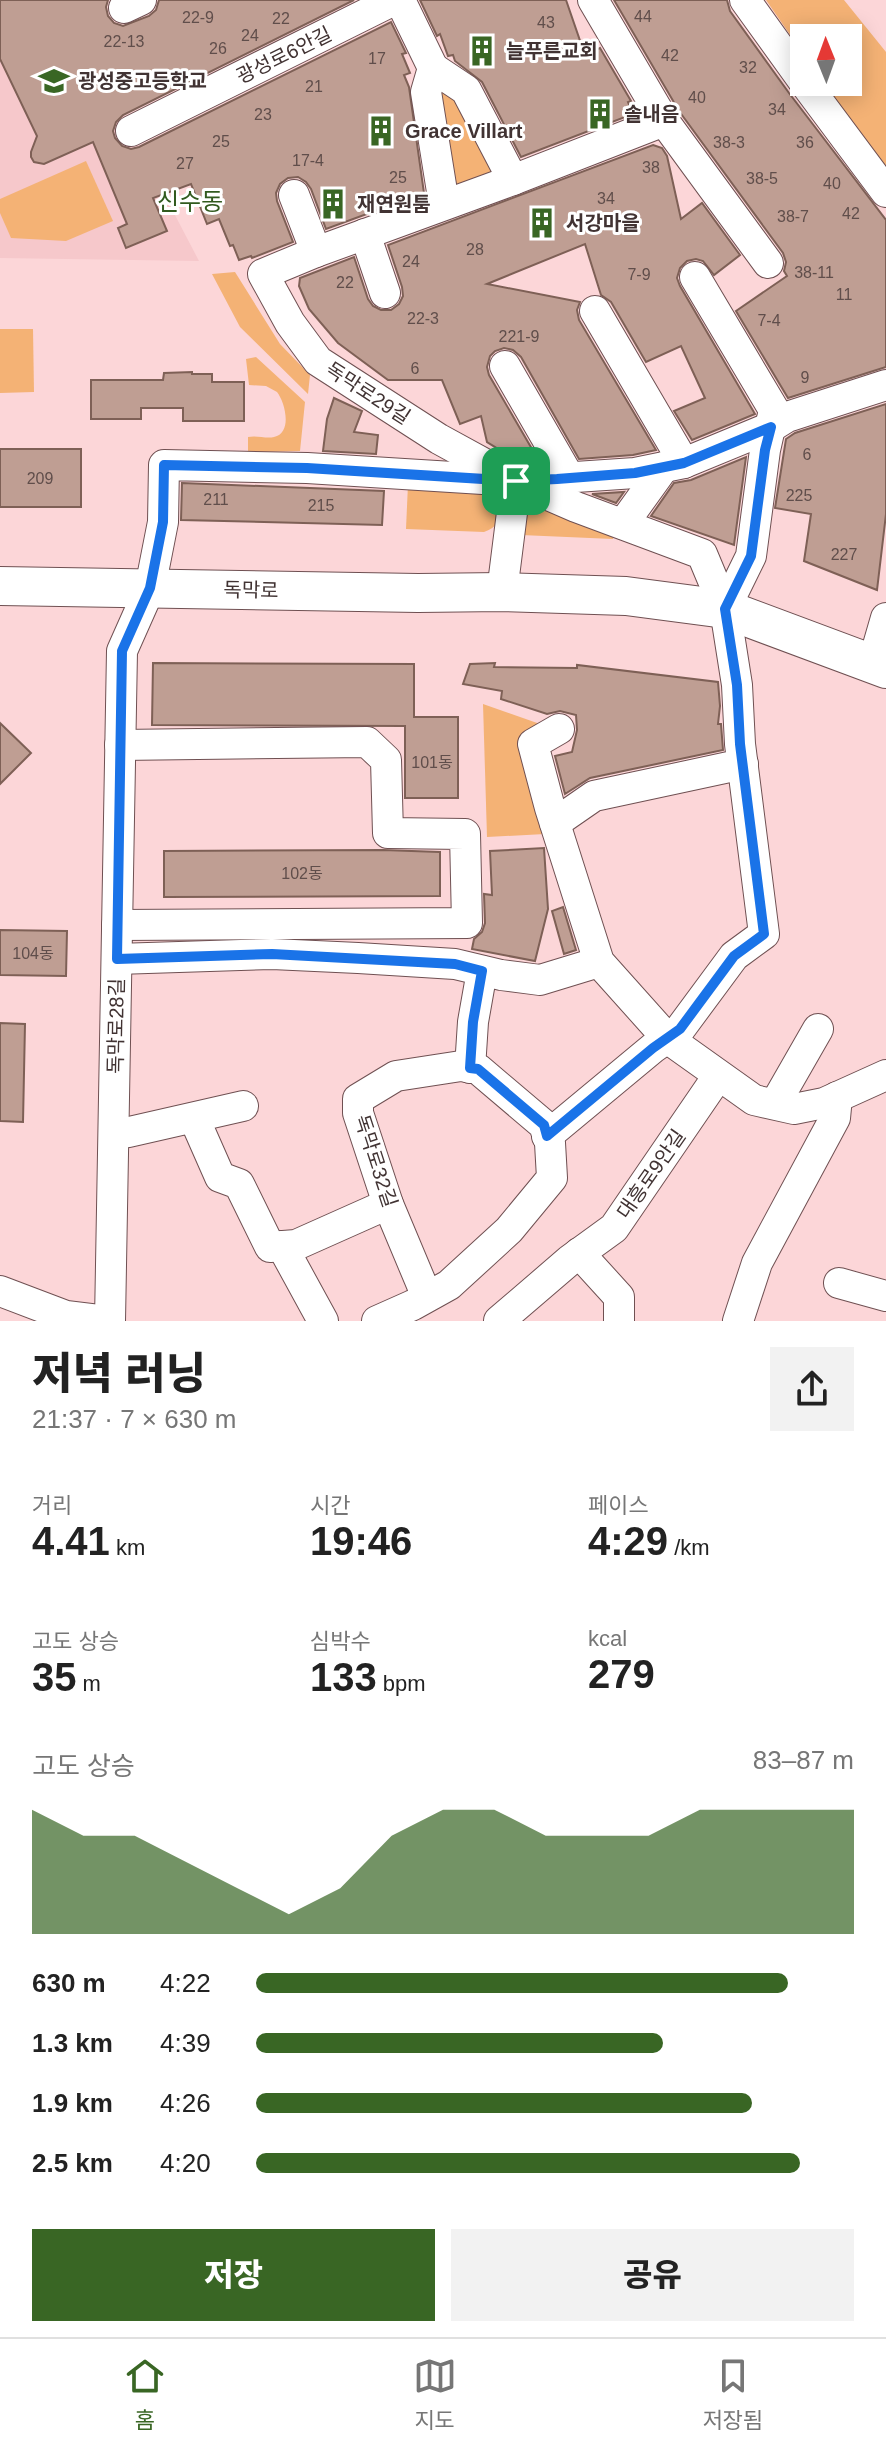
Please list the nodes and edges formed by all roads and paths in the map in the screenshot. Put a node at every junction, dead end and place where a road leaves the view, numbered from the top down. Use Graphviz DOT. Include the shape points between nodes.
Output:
graph roads {
  1 [pos="397,0"];
  2 [pos="593,0"];
  3 [pos="745,0"];
  4 [pos="790,63"];
  5 [pos="433,68"];
  6 [pos="814,96"];
  7 [pos="664,121"];
  8 [pos="131,131"];
  9 [pos="513,180"];
  10 [pos="886,192"];
  11 [pos="294,195"];
  12 [pos="444,204"];
  13 [pos="365,234"];
  14 [pos="316,252"];
  15 [pos="768,263"];
  16 [pos="695,277"];
  17 [pos="385,293"];
  18 [pos="595,311"];
  19 [pos="505,366"];
  20 [pos="886,385"];
  21 [pos="771,427"];
  22 [pos="674,465"];
  23 [pos="569,477"];
  24 [pos="516,481"];
  25 [pos="623,524"];
  26 [pos="0,586"];
  27 [pos="150,588"];
  28 [pos="502,592"];
  29 [pos="725,609"];
  30 [pos="886,618"];
  31 [pos="880,666"];
  32 [pos="559,729"];
  33 [pos="120,745"];
  34 [pos="743,764"];
  35 [pos="555,823"];
  36 [pos="117,925"];
  37 [pos="117,959"];
  38 [pos="599,962"];
  39 [pos="482,971"];
  40 [pos="818,1029"];
  41 [pos="667,1038"];
  42 [pos="470,1068"];
  43 [pos="886,1075"];
  44 [pos="718,1076"];
  45 [pos="837,1097"];
  46 [pos="775,1104"];
  47 [pos="243,1106"];
  48 [pos="194,1118"];
  49 [pos="114,1133"];
  50 [pos="547,1136"];
  51 [pos="388,1204"];
  52 [pos="282,1246"];
  53 [pos="579,1253"];
  54 [pos="839,1283"];
  55 [pos="0,1291"];
  56 [pos="886,1296"];
  57 [pos="427,1297"];
  58 [pos="108,1321"];
  59 [pos="323,1321"];
  60 [pos="377,1321"];
  61 [pos="499,1321"];
  62 [pos="619,1321"];
  63 [pos="738,1321"];
  1 -- 5 [label="street"];
  1 -- 8 [label="street, 광성로6안길"];
  2 -- 7 [label="street"];
  3 -- 4 [label="street"];
  5 -- 9 [label="street" via="466,90"];
  5 -- 12 [label="street" via="426,92"];
  6 -- 10 [label="street"];
  7 -- 9 [label="street, 독막로29길"];
  7 -- 15 [label="street"];
  9 -- 12 [label="street, 독막로29길"];
  11 -- 14 [label="street"];
  12 -- 13 [label="street, 독막로29길"];
  13 -- 14 [label="street, 독막로29길"];
  13 -- 17 [label="street"];
  14 -- 24 [label="street, 독막로29길" via="263,274 318,361"];
  16 -- 21 [label="street" via="774,410"];
  18 -- 22 [label="street"];
  19 -- 23 [label="street"];
  20 -- 21 [label="street"];
  21 -- 22 [label="street"];
  21 -- 29 [label="street" via="751,556"];
  22 -- 23 [label="street"];
  22 -- 25 [label="street"];
  23 -- 24 [label="street"];
  24 -- 25 [label="street, 독막로29길"];
  24 -- 27 [label="street, 독막로29길" via="164,465 163,522"];
  24 -- 28 [label="street"];
  25 -- 29 [label="street, 독막로29길" via="702,554"];
  26 -- 27 [label="main road, 독막로"];
  27 -- 28 [label="main road, 독막로"];
  27 -- 33 [label="street, 독막로28길" via="122,651"];
  28 -- 29 [label="main road, 독막로" via="626,596"];
  29 -- 31 [label="main road, 독막로"];
  29 -- 34 [label="street"];
  30 -- 31 [label="street, 독막로"];
  32 -- 35 [label="street" via="533,744"];
  33 -- 36 [label="street, 독막로28길"];
  33 -- 36 [label="street" via="367,742 386,760 388,833 465,834 467,923"];
  34 -- 35 [label="street" via="594,796"];
  34 -- 41 [label="street" via="764,934 734,956 680,1029"];
  35 -- 38 [label="street"];
  36 -- 37 [label="street, 독막로28길"];
  37 -- 39 [label="street" via="272,954 455,964"];
  37 -- 49 [label="street, 독막로28길"];
  38 -- 39 [label="street" via="540,980"];
  38 -- 41 [label="street"];
  39 -- 42 [label="street"];
  40 -- 46 [label="street"];
  41 -- 44 [label="street"];
  41 -- 50 [label="street"];
  42 -- 50 [label="street" via="478,1069 544,1125"];
  42 -- 51 [label="street, 독막로32길" via="396,1076 358,1099"];
  43 -- 45 [label="street"];
  44 -- 46 [label="street" via="754,1100"];
  44 -- 53 [label="street, 대흥로9안길" via="614,1228"];
  45 -- 46 [label="street" via="794,1109"];
  45 -- 63 [label="street" via="835,1118 757,1263"];
  47 -- 48 [label="street"];
  48 -- 49 [label="street"];
  48 -- 52 [label="street" via="220,1177 239,1184 270,1247"];
  49 -- 58 [label="street, 독막로28길"];
  50 -- 57 [label="street" via="552,1178 509,1230 449,1285"];
  51 -- 52 [label="street" via="296,1245"];
  51 -- 57 [label="street, 독막로32길"];
  52 -- 59 [label="street"];
  53 -- 61 [label="street, 대흥로9안길"];
  53 -- 62 [label="street" via="619,1297"];
  54 -- 56 [label="street"];
  55 -- 58 [label="street" via="66,1316"];
  57 -- 60 [label="street"];
}
